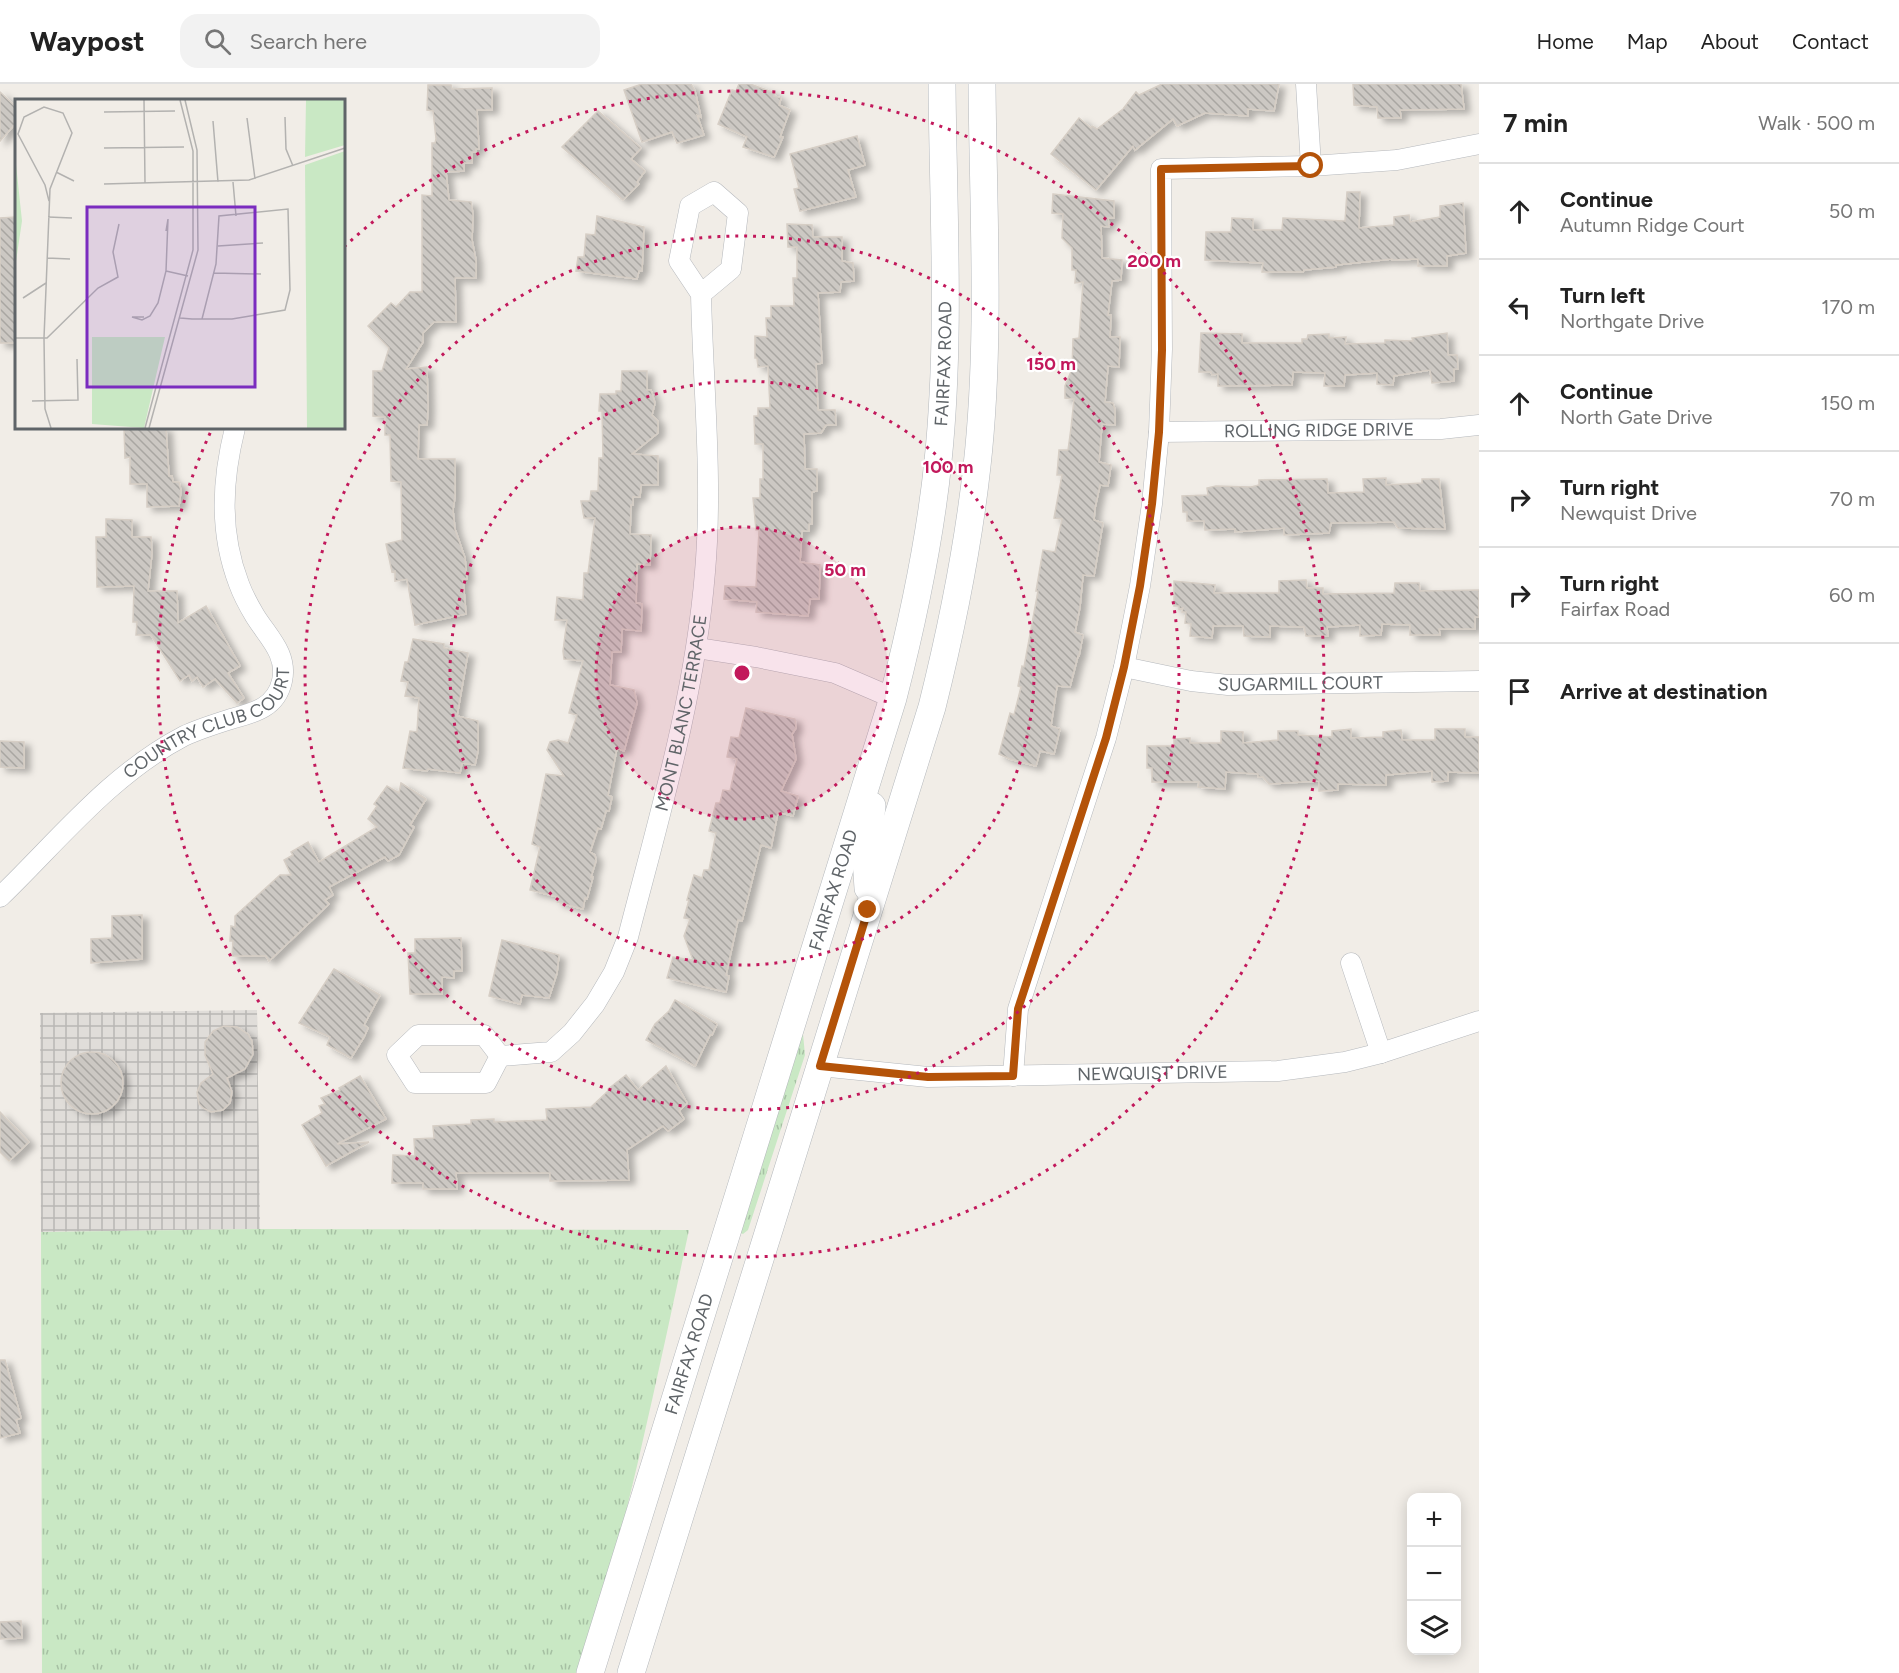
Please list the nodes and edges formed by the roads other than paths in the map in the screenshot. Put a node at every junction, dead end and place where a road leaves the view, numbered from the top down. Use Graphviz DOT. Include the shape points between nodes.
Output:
graph roads {
  1 [pos="942,84"];
  2 [pos="982,84"];
  3 [pos="1306,84"];
  4 [pos="1479,144"];
  5 [pos="1311,166"];
  6 [pos="700,294"];
  7 [pos="1479,425"];
  8 [pos="235,429"];
  9 [pos="1159,432"];
  10 [pos="697,648"];
  11 [pos="1124,667"];
  12 [pos="1479,681"];
  13 [pos="893,698"];
  14 [pos="840,869"];
  15 [pos="0,897"];
  16 [pos="868,910"];
  17 [pos="1351,963"];
  18 [pos="1479,1021"];
  19 [pos="1381,1053"];
  20 [pos="500,1056"];
  21 [pos="820,1066"];
  22 [pos="1013,1076"];
  23 [pos="761,1123"];
  24 [pos="762,1253"];
  25 [pos="590,1673"];
  26 [pos="631,1673"];
  1 -- 13 [label="main road, FAIRFAX ROAD" via="944,309 938,461 920,581"];
  2 -- 16 [label="main road" via="983,391 969,530 932,707"];
  3 -- 5 [label="street"];
  4 -- 5 [label="street" via="1397,160"];
  5 -- 9 [label="street" via="1161,169"];
  6 -- 6 [label="street, MONT BLANC TERRACE" via="731,269 738,213 714,192 690,206 679,261"];
  6 -- 10 [label="street, MONT BLANC TERRACE" via="709,494"];
  7 -- 9 [label="street, ROLLING RIDGE DRIVE" via="1442,429"];
  8 -- 15 [label="street, COUNTRY CLUB COURT" via="224,486 224,521 240,585 280,653 282,682 276,695 256,713 195,731 162,748 96,801"];
  9 -- 11 [label="street" via="1140,586"];
  10 -- 13 [label="street" via="835,673"];
  10 -- 20 [label="street, MONT BLANC TERRACE" via="683,721 634,914 614,972 595,1004 551,1052"];
  11 -- 12 [label="street, SUGARMILL COURT" via="1228,685"];
  11 -- 22 [label="street" via="1106,738 1018,1009"];
  13 -- 14 [label="main road, FAIRFAX ROAD"];
  13 -- 16 [label="main road" via="902,708 871,812 866,859"];
  14 -- 21 [label="main road" via="839,905 808,1013 810,1047"];
  14 -- 23 [label="main road, FAIRFAX ROAD"];
  16 -- 21 [label="main road"];
  17 -- 19 [label="street"];
  18 -- 19 [label="street, NEWQUIST DRIVE"];
  19 -- 22 [label="street, NEWQUIST DRIVE" via="1278,1071"];
  20 -- 20 [label="street" via="486,1083 415,1083 397,1055 418,1035 484,1035"];
  21 -- 22 [label="street, NEWQUIST DRIVE" via="928,1077"];
  21 -- 24 [label="main road"];
  23 -- 24 [label="main road" via="764,1144 743,1213"];
  23 -- 25 [label="main road, FAIRFAX ROAD"];
  24 -- 26 [label="main road"];
}
